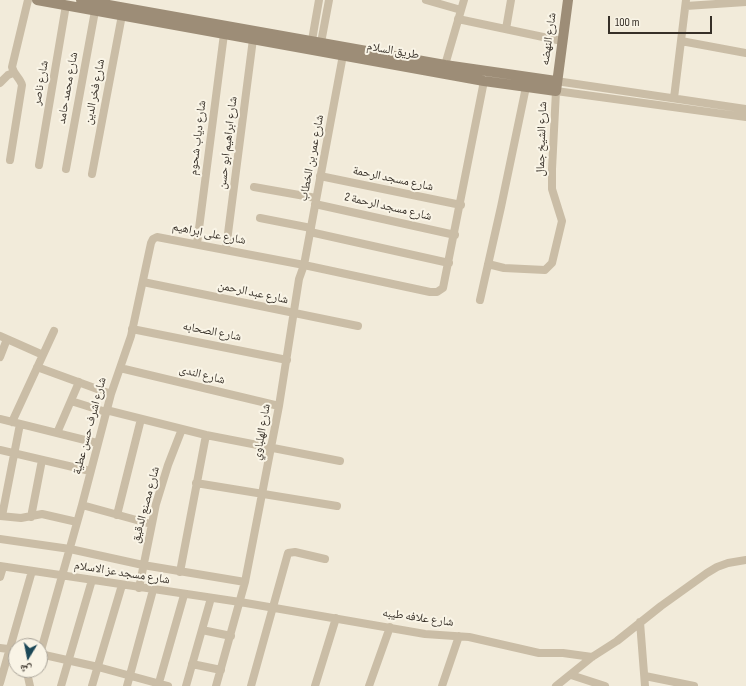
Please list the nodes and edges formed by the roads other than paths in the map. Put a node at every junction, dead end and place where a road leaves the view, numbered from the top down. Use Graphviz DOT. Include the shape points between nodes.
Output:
graph roads {
  1 [pos="28,0"];
  2 [pos="37,0"];
  3 [pos="81,0"];
  4 [pos="320,0"];
  5 [pos="329,0"];
  6 [pos="426,0"];
  7 [pos="464,0"];
  8 [pos="511,0"];
  9 [pos="568,0"];
  10 [pos="746,2"];
  11 [pos="686,3"];
  12 [pos="66,5"];
  13 [pos="461,10"];
  14 [pos="95,11"];
  15 [pos="122,16"];
  16 [pos="458,19"];
  17 [pos="506,29"];
  18 [pos="224,34"];
  19 [pos="253,39"];
  20 [pos="562,41"];
  21 [pos="681,41"];
  22 [pos="315,46"];
  23 [pos="746,53"];
  24 [pos="343,55"];
  25 [pos="445,65"];
  26 [pos="14,73"];
  27 [pos="484,81"];
  28 [pos="0,83"];
  29 [pos="556,86"];
  30 [pos="526,87"];
  31 [pos="674,98"];
  32 [pos="746,109"];
  33 [pos="746,117"];
  34 [pos="10,160"];
  35 [pos="39,165"];
  36 [pos="66,169"];
  37 [pos="92,174"];
  38 [pos="320,176"];
  39 [pos="254,187"];
  40 [pos="316,201"];
  41 [pos="461,205"];
  42 [pos="260,218"];
  43 [pos="311,230"];
  44 [pos="455,235"];
  45 [pos="197,244"];
  46 [pos="226,250"];
  47 [pos="449,263"];
  48 [pos="488,264"];
  49 [pos="304,265"];
  50 [pos="143,282"];
  51 [pos="480,300"];
  52 [pos="294,314"];
  53 [pos="358,326"];
  54 [pos="132,329"];
  55 [pos="54,331"];
  56 [pos="4,338"];
  57 [pos="43,354"];
  58 [pos="0,357"];
  59 [pos="287,360"];
  60 [pos="37,367"];
  61 [pos="120,368"];
  62 [pos="78,382"];
  63 [pos="111,394"];
  64 [pos="70,401"];
  65 [pos="279,406"];
  66 [pos="106,411"];
  67 [pos="0,419"];
  68 [pos="141,419"];
  69 [pos="16,423"];
  70 [pos="182,429"];
  71 [pos="57,433"];
  72 [pos="206,435"];
  73 [pos="98,443"];
  74 [pos="272,448"];
  75 [pos="0,450"];
  76 [pos="14,453"];
  77 [pos="42,460"];
  78 [pos="340,461"];
  79 [pos="90,471"];
  80 [pos="196,483"];
  81 [pos="263,494"];
  82 [pos="82,505"];
  83 [pos="337,506"];
  84 [pos="117,515"];
  85 [pos="1,516"];
  86 [pos="31,517"];
  87 [pos="77,522"];
  88 [pos="151,524"];
  89 [pos="0,539"];
  90 [pos="70,549"];
  91 [pos="325,559"];
  92 [pos="746,560"];
  93 [pos="143,565"];
  94 [pos="2,566"];
  95 [pos="32,571"];
  96 [pos="180,572"];
  97 [pos="62,575"];
  98 [pos="0,577"];
  99 [pos="92,580"];
  100 [pos="245,582"];
  101 [pos="122,585"];
  102 [pos="139,588"];
  103 [pos="153,590"];
  104 [pos="184,595"];
  105 [pos="210,598"];
  106 [pos="240,602"];
  107 [pos="273,608"];
  108 [pos="336,618"];
  109 [pos="640,622"];
  110 [pos="390,627"];
  111 [pos="202,630"];
  112 [pos="231,636"];
  113 [pos="459,636"];
  114 [pos="16,638"];
  115 [pos="44,638"];
  116 [pos="48,656"];
  117 [pos="592,657"];
  118 [pos="69,660"];
  119 [pos="8,663"];
  120 [pos="192,664"];
  121 [pos="98,667"];
  122 [pos="221,670"];
  123 [pos="571,674"];
  124 [pos="130,675"];
  125 [pos="644,676"];
  126 [pos="0,683"];
  127 [pos="158,685"];
  128 [pos="61,686"];
  129 [pos="92,686"];
  130 [pos="127,686"];
  131 [pos="168,686"];
  132 [pos="186,686"];
  133 [pos="216,686"];
  134 [pos="251,686"];
  135 [pos="315,686"];
  136 [pos="369,686"];
  137 [pos="442,686"];
  138 [pos="556,686"];
  139 [pos="605,686"];
  140 [pos="645,686"];
  141 [pos="694,686"];
  1 -- 26 [label="street" via="13,61"];
  2 -- 12 [label="main road, طريق السلام"];
  3 -- 22 [label="main road, طريق السلام"];
  4 -- 22 [label="street"];
  5 -- 22 [label="street"];
  6 -- 13 [label="street"];
  7 -- 13 [label="street"];
  8 -- 17 [label="street"];
  9 -- 20 [label="main road, شارع النهضه"];
  10 -- 11 [label="street"];
  11 -- 21 [label="street"];
  12 -- 14 [label="main road, طريق السلام"];
  12 -- 35 [label="street, شارع ناصر"];
  13 -- 16 [label="street"];
  14 -- 15 [label="main road, طريق السلام"];
  14 -- 36 [label="street, شارع محمد حامد"];
  15 -- 18 [label="main road, طريق السلام"];
  15 -- 37 [label="street, شارع فخر الدين"];
  16 -- 17 [label="street"];
  16 -- 25 [label="street"];
  17 -- 20 [label="street"];
  18 -- 19 [label="main road, طريق السلام"];
  18 -- 45 [label="street, شارع دياب شحوم"];
  19 -- 22 [label="main road, طريق السلام"];
  19 -- 46 [label="street, شارع ابراهيم ابو حسن"];
  20 -- 29 [label="main road, شارع النهضه"];
  21 -- 23 [label="street"];
  21 -- 31 [label="street"];
  22 -- 24 [label="main road, طريق السلام"];
  22 -- 25 [label="main road, طريق السلام"];
  24 -- 27 [label="main road, طريق السلام"];
  24 -- 38 [label="street, شارع عمر بن الخطاب"];
  25 -- 29 [label="main road, طريق السلام"];
  26 -- 28 [label="street" via="3,78"];
  26 -- 34 [label="street" via="22,85"];
  27 -- 30 [label="main road, طريق السلام"];
  27 -- 41 [label="street, شارع على ابراهيم"];
  29 -- 30 [label="main road, طريق السلام"];
  29 -- 31 [label="street, طريق السلام"];
  29 -- 33 [label="street, طريق السلام"];
  29 -- 48 [label="street, شارع الشيخ جمال" via="552,189 562,221 552,263 545,270 504,268"];
  30 -- 48 [label="street"];
  31 -- 32 [label="street, طريق السلام"];
  38 -- 40 [label="street, شارع عمر بن الخطاب"];
  38 -- 41 [label="street, شارع مسجد الرحمة"];
  39 -- 40 [label="street, شارع مسجد الرحمة 2"];
  40 -- 43 [label="street, شارع عمر بن الخطاب"];
  40 -- 44 [label="street, شارع مسجد الرحمة 2"];
  41 -- 44 [label="street, شارع على ابراهيم"];
  42 -- 43 [label="street"];
  43 -- 47 [label="street"];
  43 -- 49 [label="street, شارع عمر بن الخطاب"];
  44 -- 47 [label="street, شارع على ابراهيم"];
  45 -- 46 [label="street, شارع على ابراهيم"];
  45 -- 50 [label="street, شارع على ابراهيم" via="157,237 154,239"];
  46 -- 49 [label="street, شارع على ابراهيم"];
  47 -- 49 [label="street, شارع على ابراهيم" via="444,288 437,292"];
  48 -- 51 [label="street"];
  49 -- 52 [label="street, شارع الهلباوي" via="299,279"];
  50 -- 52 [label="street, شارع عبد الرحمن"];
  50 -- 54 [label="street, شارع اشرف حسن عطية"];
  52 -- 53 [label="street, شارع عبد الرحمن"];
  52 -- 59 [label="street, شارع الهلباوي"];
  54 -- 59 [label="street, شارع الصحابه"];
  54 -- 61 [label="street, شارع اشرف حسن عطية"];
  55 -- 57 [label="street"];
  56 -- 57 [label="street"];
  56 -- 58 [label="street"];
  57 -- 60 [label="street"];
  59 -- 65 [label="street, شارع الهلباوي"];
  60 -- 62 [label="street"];
  60 -- 69 [label="street"];
  61 -- 63 [label="street, شارع اشرف حسن عطية"];
  61 -- 65 [label="street, شارع الندى"];
  62 -- 63 [label="street"];
  62 -- 64 [label="street"];
  63 -- 66 [label="street, شارع اشرف حسن عطية"];
  64 -- 66 [label="street"];
  64 -- 71 [label="street"];
  65 -- 74 [label="street, شارع الهلباوي"];
  66 -- 68 [label="street"];
  66 -- 73 [label="street, شارع اشرف حسن عطية"];
  67 -- 69 [label="street"];
  68 -- 70 [label="street"];
  68 -- 84 [label="street"];
  69 -- 71 [label="street"];
  69 -- 76 [label="street"];
  70 -- 72 [label="street"];
  70 -- 88 [label="street, شارع مصنع الدقيق"];
  71 -- 73 [label="street"];
  72 -- 74 [label="street"];
  72 -- 80 [label="street"];
  73 -- 79 [label="street, شارع اشرف حسن عطية"];
  74 -- 78 [label="street"];
  74 -- 81 [label="street, شارع الهلباوي"];
  75 -- 76 [label="street"];
  76 -- 77 [label="street"];
  76 -- 85 [label="street"];
  77 -- 79 [label="street"];
  77 -- 86 [label="street"];
  79 -- 82 [label="street, شارع اشرف حسن عطية"];
  80 -- 81 [label="street"];
  80 -- 96 [label="street"];
  81 -- 83 [label="street"];
  81 -- 100 [label="street, شارع الهلباوي"];
  82 -- 84 [label="street"];
  82 -- 87 [label="street, شارع اشرف حسن عطية"];
  84 -- 88 [label="street"];
  85 -- 86 [label="street"];
  86 -- 87 [label="street" via="42,514"];
  87 -- 90 [label="street, شارع اشرف حسن عطية"];
  88 -- 93 [label="street, شارع مصنع الدقيق"];
  89 -- 90 [label="street"];
  90 -- 93 [label="street"];
  90 -- 97 [label="street, شارع اشرف حسن عطية"];
  91 -- 107 [label="street" via="295,552 288,553"];
  92 -- 109 [label="street" via="717,567"];
  93 -- 96 [label="street"];
  93 -- 102 [label="street, شارع مصنع الدقيق"];
  94 -- 95 [label="street, شارع مسجد عز الاسلام"];
  94 -- 98 [label="street"];
  95 -- 97 [label="street, شارع مسجد عز الاسلام"];
  95 -- 114 [label="street"];
  96 -- 100 [label="street"];
  97 -- 99 [label="street, شارع مسجد عز الاسلام"];
  97 -- 115 [label="street, شارع اشرف حسن عطية"];
  99 -- 101 [label="street, شارع مسجد عز الاسلام"];
  99 -- 118 [label="street"];
  100 -- 106 [label="street, شارع الهلباوي"];
  101 -- 102 [label="street, شارع مسجد عز الاسلام"];
  101 -- 121 [label="street"];
  102 -- 103 [label="street, شارع مسجد عز الاسلام"];
  103 -- 104 [label="street, شارع مسجد عز الاسلام"];
  103 -- 124 [label="street"];
  104 -- 105 [label="street, شارع مسجد عز الاسلام"];
  104 -- 127 [label="street"];
  105 -- 106 [label="street, شارع مسجد عز الاسلام"];
  105 -- 111 [label="street"];
  106 -- 107 [label="street, شارع علافه طيبه"];
  106 -- 112 [label="street, شارع الهلباوي"];
  107 -- 108 [label="street, شارع علافه طيبه"];
  107 -- 134 [label="street"];
  108 -- 110 [label="street, شارع علافه طيبه"];
  108 -- 135 [label="street"];
  109 -- 117 [label="street"];
  109 -- 125 [label="street"];
  110 -- 113 [label="street, شارع علافه طيبه" via="425,634"];
  110 -- 136 [label="street"];
  111 -- 112 [label="street"];
  111 -- 120 [label="street"];
  112 -- 122 [label="street, شارع الهلباوي"];
  113 -- 117 [label="street, شارع علافه طيبه" via="539,653"];
  113 -- 137 [label="street"];
  116 -- 118 [label="street"];
  117 -- 123 [label="street"];
  118 -- 121 [label="street"];
  118 -- 128 [label="street"];
  119 -- 126 [label="street"];
  120 -- 122 [label="street"];
  120 -- 132 [label="street"];
  121 -- 124 [label="street"];
  121 -- 129 [label="street"];
  122 -- 133 [label="street, شارع الهلباوي"];
  123 -- 138 [label="street"];
  123 -- 139 [label="street"];
  124 -- 127 [label="street"];
  124 -- 130 [label="street"];
  125 -- 140 [label="street"];
  125 -- 141 [label="street"];
  127 -- 131 [label="street"];
}
